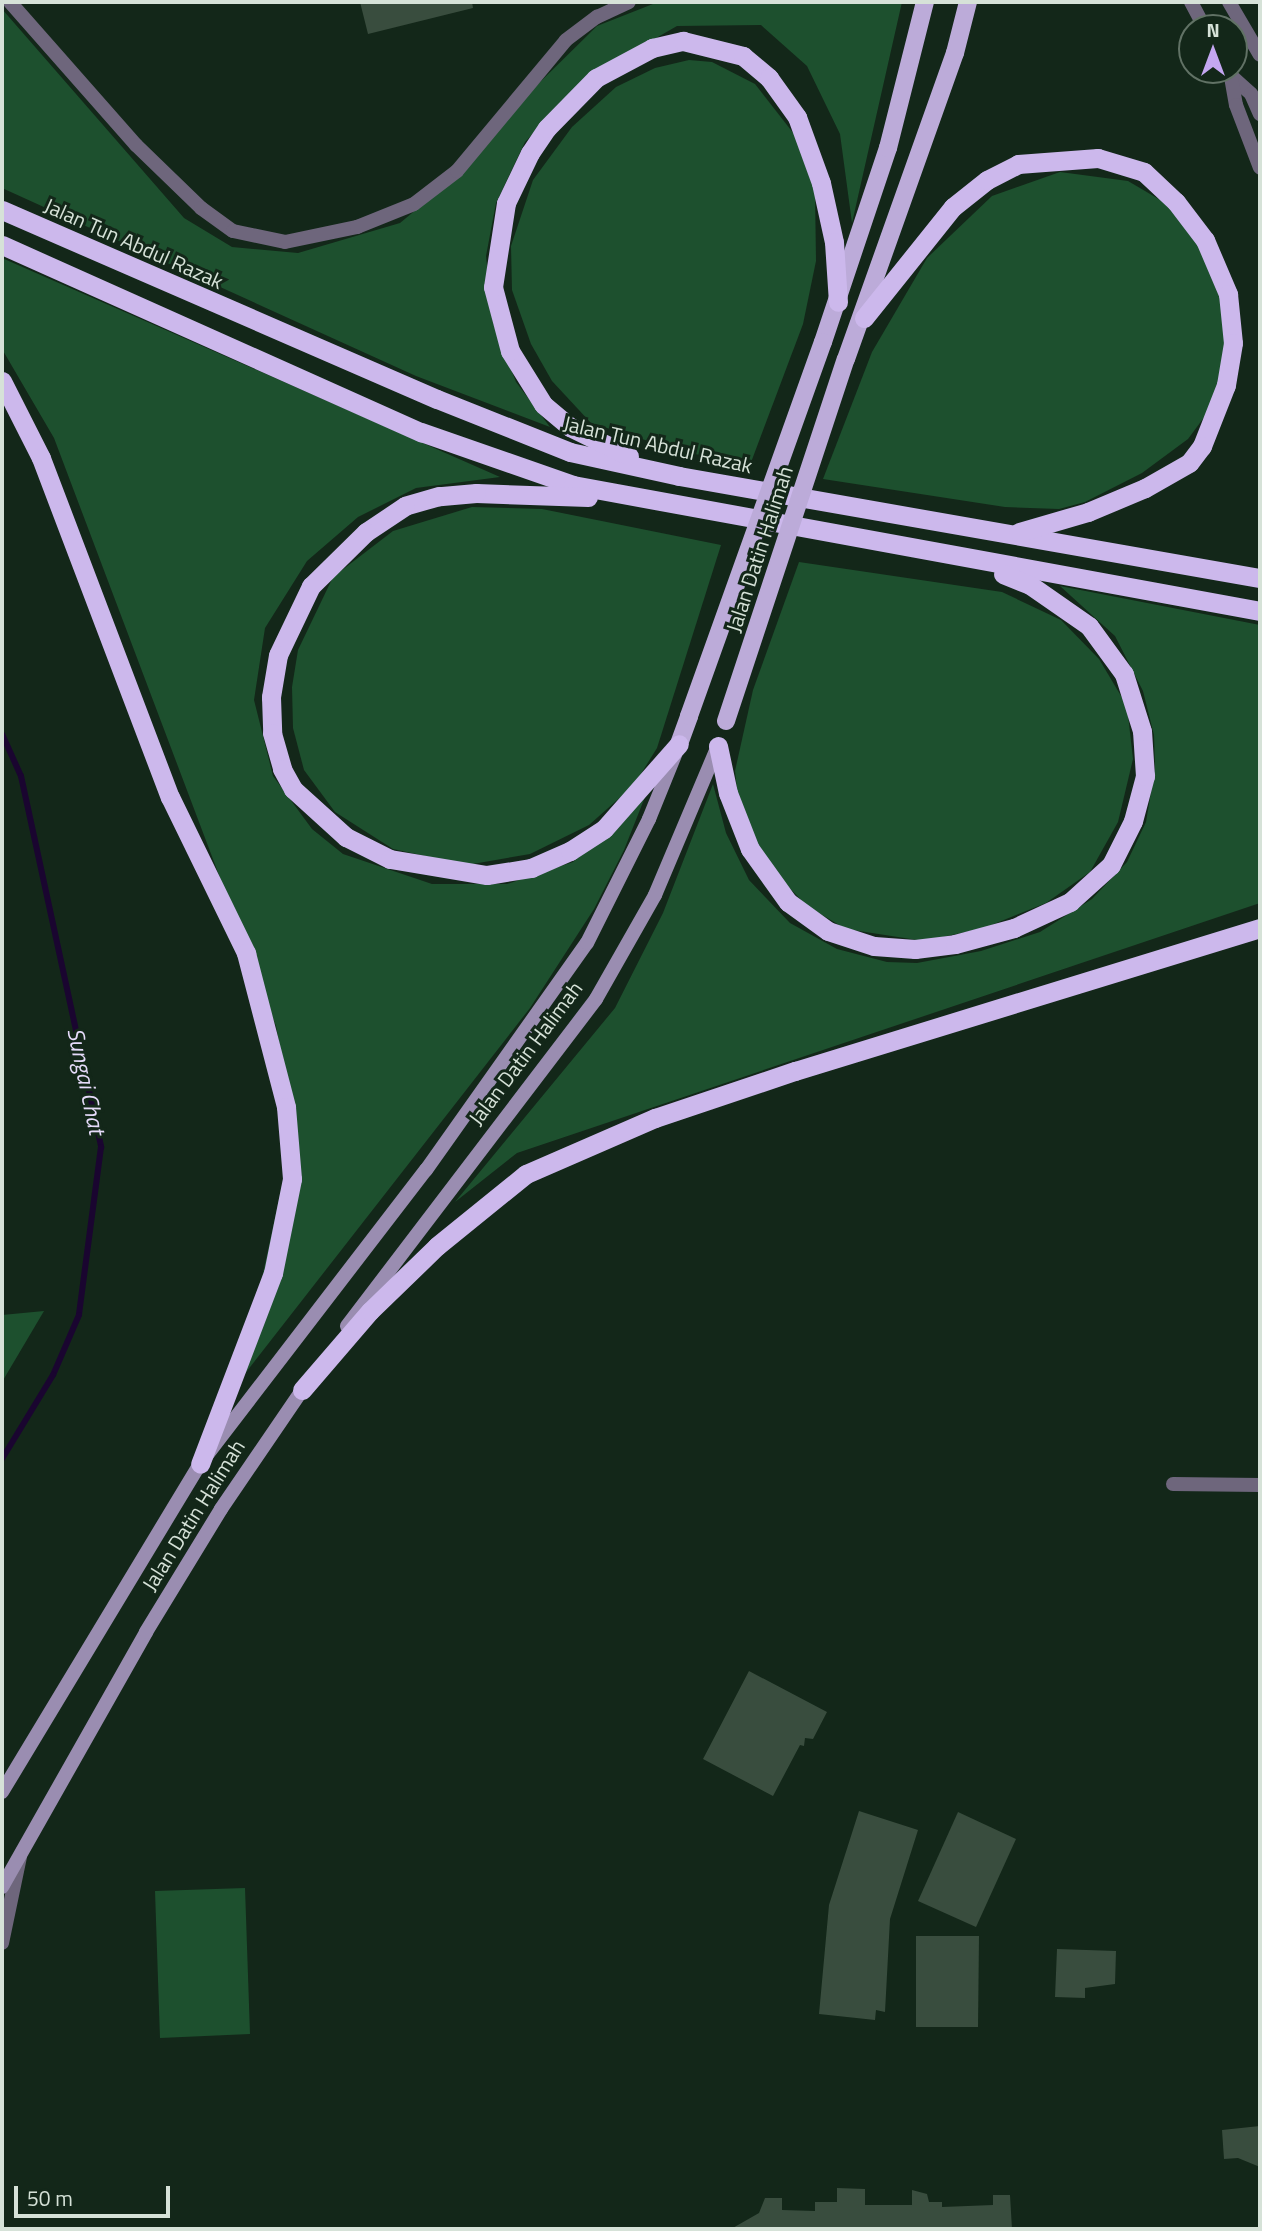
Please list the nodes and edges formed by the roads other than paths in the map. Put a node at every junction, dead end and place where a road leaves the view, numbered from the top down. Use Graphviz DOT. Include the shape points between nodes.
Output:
graph roads {
  1 [pos="10,2"];
  2 [pos="629,2"];
  3 [pos="925,2"];
  4 [pos="968,2"];
  5 [pos="1229,2"];
  6 [pos="1260,55"];
  7 [pos="1232,84"];
  8 [pos="1240,84"];
  9 [pos="1260,114"];
  10 [pos="1260,168"];
  11 [pos="2,209"];
  12 [pos="2,245"];
  13 [pos="838,302"];
  14 [pos="864,318"];
  15 [pos="2,381"];
  16 [pos="679,476"];
  17 [pos="631,498"];
  18 [pos="1014,533"];
  19 [pos="967,560"];
  20 [pos="1260,578"];
  21 [pos="1260,611"];
  22 [pos="679,744"];
  23 [pos="718,746"];
  24 [pos="1260,928"];
  25 [pos="302,1390"];
  26 [pos="200,1464"];
  27 [pos="1173,1484"];
  28 [pos="1260,1486"];
  29 [pos="2,1792"];
  30 [pos="23,1842"];
  31 [pos="2,1887"];
  32 [pos="2,1943"];
  1 -- 2 [label="street" via="136,145 201,208 233,231 285,242 357,227 414,204 457,171 566,40 597,17"];
  3 -- 13 [label="main road, Jalan Datin Halimah" via="899,110"];
  4 -- 14 [label="main road, Jalan Datin Halimah" via="955,53"];
  5 -- 6 [label="street"];
  7 -- 10 [label="street"];
  8 -- 9 [label="street" via="1251,94"];
  11 -- 16 [label="highway, Jalan Tun Abdul Razak" via="534,438 570,452"];
  12 -- 17 [label="highway" via="421,432 522,470"];
  13 -- 16 [label="highway" via="830,211 810,148 797,117 769,78 743,56 683,41 652,48 596,78 565,108 530,153 506,203 495,259 499,320 510,351 543,404 570,427 615,451"];
  13 -- 22 [label="main road, Jalan Datin Halimah, bridge"];
  14 -- 18 [label="highway" via="953,207 987,180 1018,164 1098,158 1144,172 1177,202 1205,240 1228,294 1233,343 1226,384 1202,446 1189,463 1145,488 1088,512"];
  14 -- 23 [label="main road, Jalan Datin Halimah, bridge" via="846,359"];
  15 -- 26 [label="highway" via="41,458 170,797 246,953 286,1107 292,1179 273,1273"];
  16 -- 18 [label="highway, Jalan Tun Abdul Razak"];
  17 -- 19 [label="highway"];
  17 -- 22 [label="highway" via="475,493 439,496 405,506 376,525 311,586 294,615 278,654 271,697 272,733 293,789 346,837 390,859 486,875 531,868 570,852 604,829"];
  18 -- 20 [label="highway, Jalan Tun Abdul Razak"];
  19 -- 21 [label="highway"];
  19 -- 23 [label="highway" via="1030,585 1089,626 1124,674 1142,731 1145,776 1133,821 1111,864 1070,902 1014,928 955,944 874,946 828,931 788,902 750,849 728,793"];
  22 -- 26 [label="main road, Jalan Datin Halimah" via="649,819 587,943 426,1170"];
  23 -- 25 [label="main road, Jalan Datin Halimah" via="655,895 596,999 393,1261"];
  24 -- 25 [label="highway" via="795,1071 655,1118 526,1174 437,1246 370,1311"];
  25 -- 30 [label="main road, Jalan Datin Halimah" via="221,1509"];
  26 -- 29 [label="main road, Jalan Datin Halimah"];
  27 -- 28 [label="street"];
  30 -- 31 [label="main road, Jalan Datin Halimah"];
  30 -- 32 [label="street"];
}
